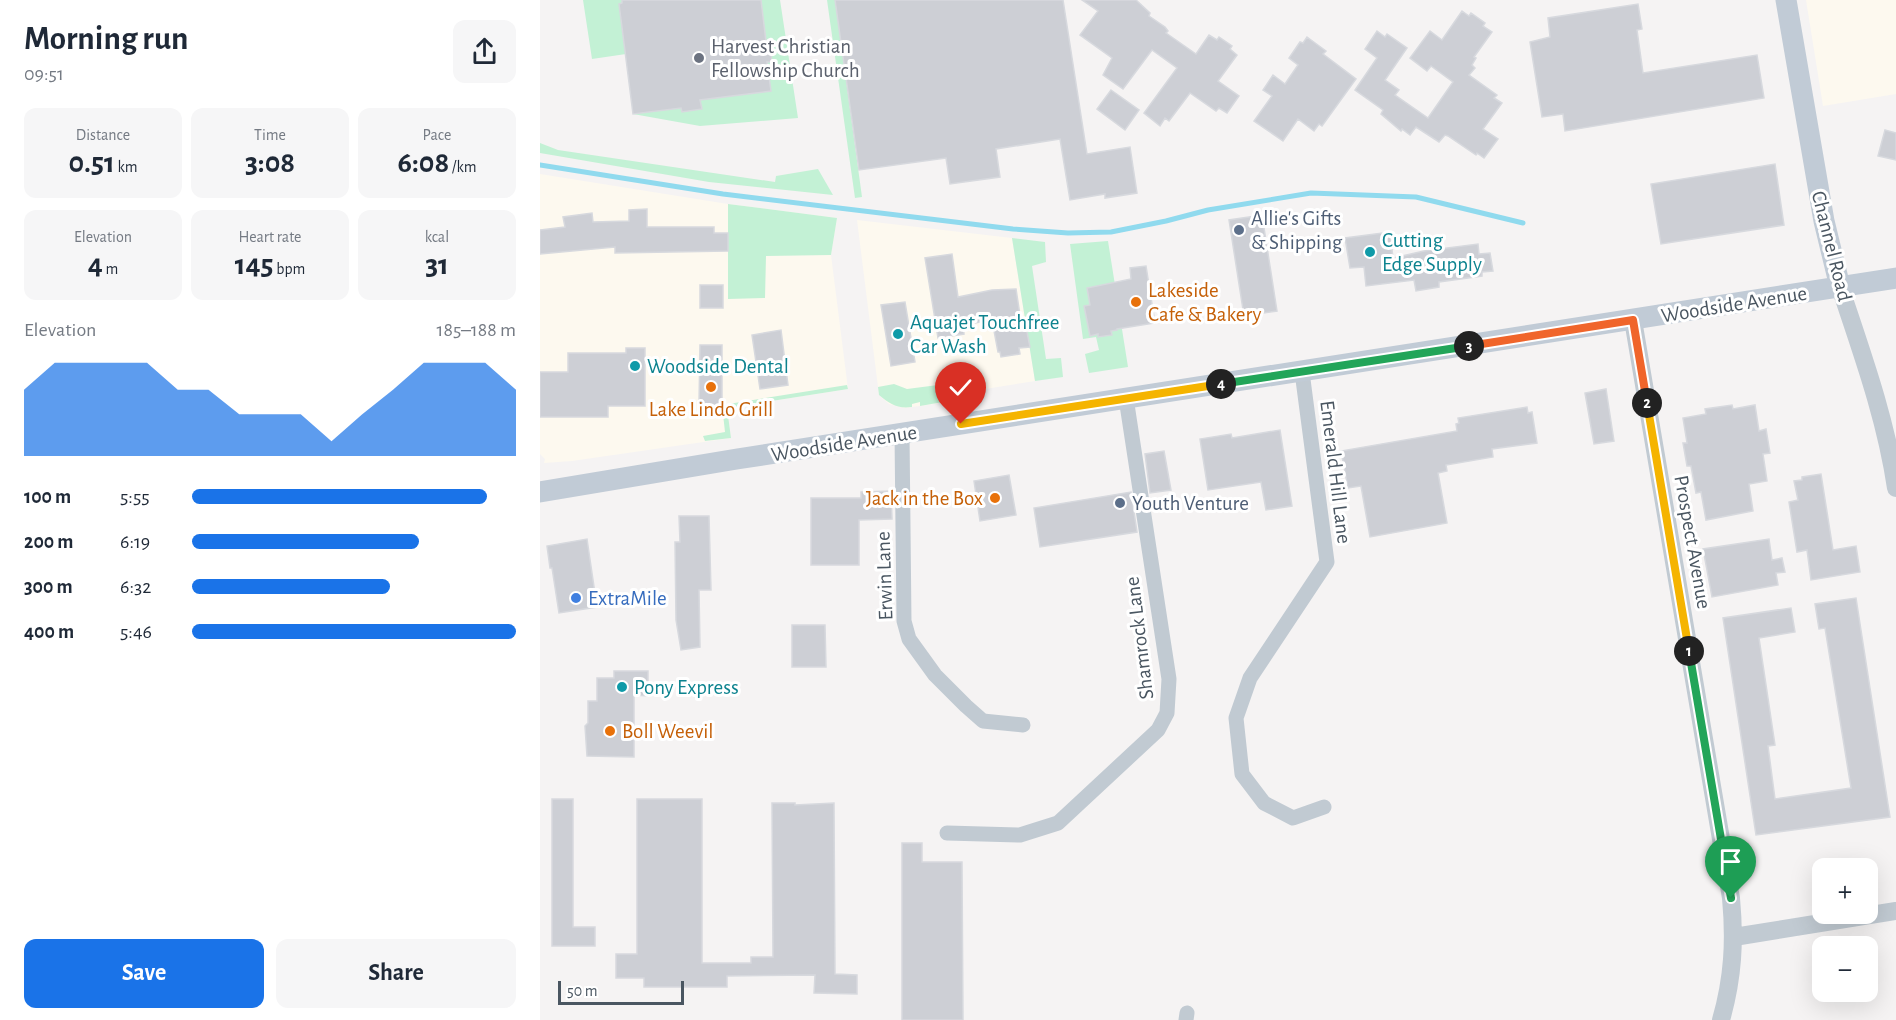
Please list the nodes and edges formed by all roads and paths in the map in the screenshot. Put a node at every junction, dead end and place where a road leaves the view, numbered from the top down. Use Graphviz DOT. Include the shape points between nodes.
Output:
graph roads {
  1 [pos="1786,0"];
  2 [pos="1896,278"];
  3 [pos="1840,287"];
  4 [pos="1633,320"];
  5 [pos="1302,372"];
  6 [pos="1126,398"];
  7 [pos="902,433"];
  8 [pos="1896,488"];
  9 [pos="540,492"];
  10 [pos="1023,725"];
  11 [pos="1324,807"];
  12 [pos="947,833"];
  13 [pos="1896,911"];
  14 [pos="1734,938"];
  15 [pos="1721,1020"];
  1 -- 3 [label="main road, Channel Road" via="1824,221"];
  2 -- 3 [label="main road, Woodside Avenue"];
  3 -- 4 [label="main road, Woodside Avenue"];
  3 -- 8 [label="street, Channel Road" via="1871,380"];
  4 -- 5 [label="main road, Woodside Avenue"];
  4 -- 14 [label="street, Prospect Avenue" via="1730,887"];
  5 -- 6 [label="main road, Woodside Avenue"];
  5 -- 11 [label="street, Emerald Hill Lane" via="1326,562 1250,678 1236,718 1242,774 1264,803 1293,818"];
  6 -- 7 [label="main road, Woodside Avenue"];
  6 -- 12 [label="street, Shamrock Lane" via="1169,680 1167,713 1158,730 1058,823 1020,835"];
  7 -- 9 [label="main road, Woodside Avenue"];
  7 -- 10 [label="street, Erwin Lane" via="904,621 909,639 935,675 983,721"];
  13 -- 14 [label="street"];
  14 -- 15 [label="street, Prospect Avenue"];
}
